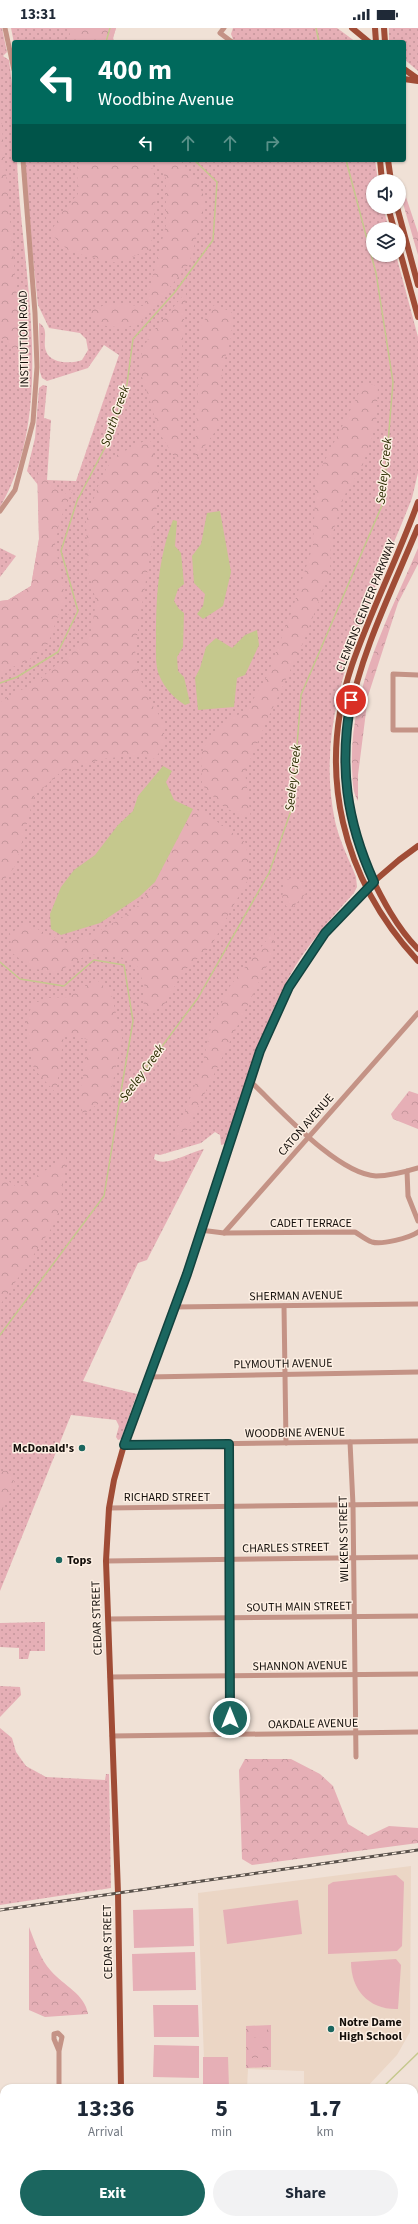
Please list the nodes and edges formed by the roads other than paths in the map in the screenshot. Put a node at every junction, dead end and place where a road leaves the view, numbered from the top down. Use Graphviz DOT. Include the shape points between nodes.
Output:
graph roads {
  1 [pos="5,28"];
  2 [pos="224,28"];
  3 [pos="352,28"];
  4 [pos="376,28"];
  5 [pos="384,28"];
  6 [pos="229,40"];
  7 [pos="367,40"];
  8 [pos="376,40"];
  9 [pos="385,40"];
  10 [pos="12,61"];
  11 [pos="406,70"];
  12 [pos="406,79"];
  13 [pos="418,79"];
  14 [pos="22,162"];
  15 [pos="380,162"];
  16 [pos="388,162"];
  17 [pos="381,174"];
  18 [pos="390,174"];
  19 [pos="399,214"];
  20 [pos="403,262"];
  21 [pos="418,285"];
  22 [pos="418,317"];
  23 [pos="418,502"];
  24 [pos="0,511"];
  25 [pos="418,528"];
  26 [pos="418,675"];
  27 [pos="418,730"];
  28 [pos="418,846"];
  29 [pos="372,883"];
  30 [pos="366,889"];
  31 [pos="418,949"];
  32 [pos="418,961"];
  33 [pos="418,1013"];
  34 [pos="250,1081"];
  35 [pos="310,1137"];
  36 [pos="418,1168"];
  37 [pos="407,1171"];
  38 [pos="418,1221"];
  39 [pos="200,1230"];
  40 [pos="418,1232"];
  41 [pos="224,1233"];
  42 [pos="418,1304"];
  43 [pos="284,1306"];
  44 [pos="174,1307"];
  45 [pos="418,1372"];
  46 [pos="286,1374"];
  47 [pos="148,1377"];
  48 [pos="418,1441"];
  49 [pos="350,1442"];
  50 [pos="286,1443"];
  51 [pos="229,1444"];
  52 [pos="124,1445"];
  53 [pos="418,1504"];
  54 [pos="354,1505"];
  55 [pos="229,1507"];
  56 [pos="109,1508"];
  57 [pos="418,1557"];
  58 [pos="354,1558"];
  59 [pos="230,1559"];
  60 [pos="106,1561"];
  61 [pos="355,1616"];
  62 [pos="418,1616"];
  63 [pos="230,1618"];
  64 [pos="108,1619"];
  65 [pos="418,1674"];
  66 [pos="355,1675"];
  67 [pos="230,1676"];
  68 [pos="110,1677"];
  69 [pos="418,1732"];
  70 [pos="356,1733"];
  71 [pos="230,1735"];
  72 [pos="112,1736"];
  73 [pos="356,1757"];
  74 [pos="59,2051"];
  75 [pos="59,2084"];
  76 [pos="121,2084"];
  1 -- 10 [label="street"];
  2 -- 6 [label="street" via="220,33"];
  3 -- 7 [label="main road"];
  4 -- 8 [label="main road"];
  5 -- 9 [label="main road"];
  11 -- 13 [label="main road"];
  12 -- 13 [label="main road"];
  14 -- 24 [label="street, INSTITUTION ROAD" via="37,368 33,422 15,490"];
  15 -- 17 [label="main road"];
  16 -- 18 [label="main road"];
  19 -- 21 [label="main road"];
  20 -- 22 [label="main road"];
  23 -- 30 [label="main road, CLEMENS CENTER PARKWAY" via="354,660 339,714 336,748 338,797 350,846"];
  25 -- 29 [label="main road, CLEMENS CENTER PARKWAY" via="360,668 346,732 344,765 350,813"];
  26 -- 27 [label="street" via="393,674 393,730"];
  28 -- 29 [label="main road, CEDAR STREET"];
  29 -- 30 [label="main road, CEDAR STREET"];
  29 -- 31 [label="main road, CLEMENS CENTER PARKWAY" via="403,931"];
  30 -- 32 [label="main road, CLEMENS CENTER PARKWAY" via="396,935"];
  30 -- 34 [label="main road, CEDAR STREET" via="325,933 289,987 260,1051"];
  33 -- 35 [label="street, CATON AVENUE"];
  34 -- 35 [label="street"];
  34 -- 39 [label="main road, CEDAR STREET"];
  35 -- 37 [label="street" via="352,1169 375,1176"];
  35 -- 41 [label="street, CATON AVENUE"];
  36 -- 37 [label="street"];
  37 -- 38 [label="street" via="408,1196"];
  39 -- 41 [label="street"];
  39 -- 44 [label="main road, CEDAR STREET"];
  40 -- 41 [label="street, CADET TERRACE" via="395,1240 372,1242 355,1232"];
  42 -- 43 [label="street, SHERMAN AVENUE"];
  43 -- 44 [label="street, SHERMAN AVENUE"];
  43 -- 46 [label="street"];
  44 -- 47 [label="main road, CEDAR STREET"];
  45 -- 46 [label="street, PLYMOUTH AVENUE"];
  46 -- 47 [label="street, PLYMOUTH AVENUE"];
  46 -- 50 [label="street"];
  47 -- 52 [label="main road, CEDAR STREET"];
  48 -- 49 [label="street, WOODBINE AVENUE"];
  49 -- 50 [label="street, WOODBINE AVENUE"];
  49 -- 54 [label="street, WILKENS STREET"];
  50 -- 51 [label="street, WOODBINE AVENUE"];
  51 -- 52 [label="street, WOODBINE AVENUE"];
  51 -- 55 [label="street"];
  52 -- 56 [label="main road, CEDAR STREET"];
  53 -- 54 [label="street, RICHARD STREET"];
  54 -- 55 [label="street, RICHARD STREET"];
  54 -- 58 [label="street, WILKENS STREET"];
  55 -- 56 [label="street, RICHARD STREET"];
  55 -- 59 [label="street"];
  56 -- 60 [label="main road, CEDAR STREET"];
  57 -- 58 [label="street, CHARLES STREET"];
  58 -- 59 [label="street, CHARLES STREET"];
  58 -- 61 [label="street, WILKENS STREET"];
  59 -- 60 [label="street, CHARLES STREET"];
  59 -- 63 [label="street"];
  60 -- 64 [label="main road, CEDAR STREET"];
  61 -- 62 [label="street, SOUTH MAIN STREET"];
  61 -- 63 [label="street, SOUTH MAIN STREET"];
  61 -- 66 [label="street, WILKENS STREET"];
  63 -- 64 [label="street, SOUTH MAIN STREET"];
  63 -- 67 [label="street"];
  64 -- 68 [label="main road, CEDAR STREET"];
  65 -- 66 [label="street, SHANNON AVENUE"];
  66 -- 67 [label="street, SHANNON AVENUE"];
  66 -- 70 [label="street, WILKENS STREET"];
  67 -- 68 [label="street, SHANNON AVENUE"];
  67 -- 71 [label="street"];
  68 -- 72 [label="main road, CEDAR STREET"];
  69 -- 70 [label="street, OAKDALE AVENUE"];
  70 -- 71 [label="street, OAKDALE AVENUE"];
  70 -- 73 [label="street, WILKENS STREET"];
  71 -- 72 [label="street, OAKDALE AVENUE"];
  72 -- 76 [label="main road, CEDAR STREET"];
  74 -- 75 [label="street"];
}
